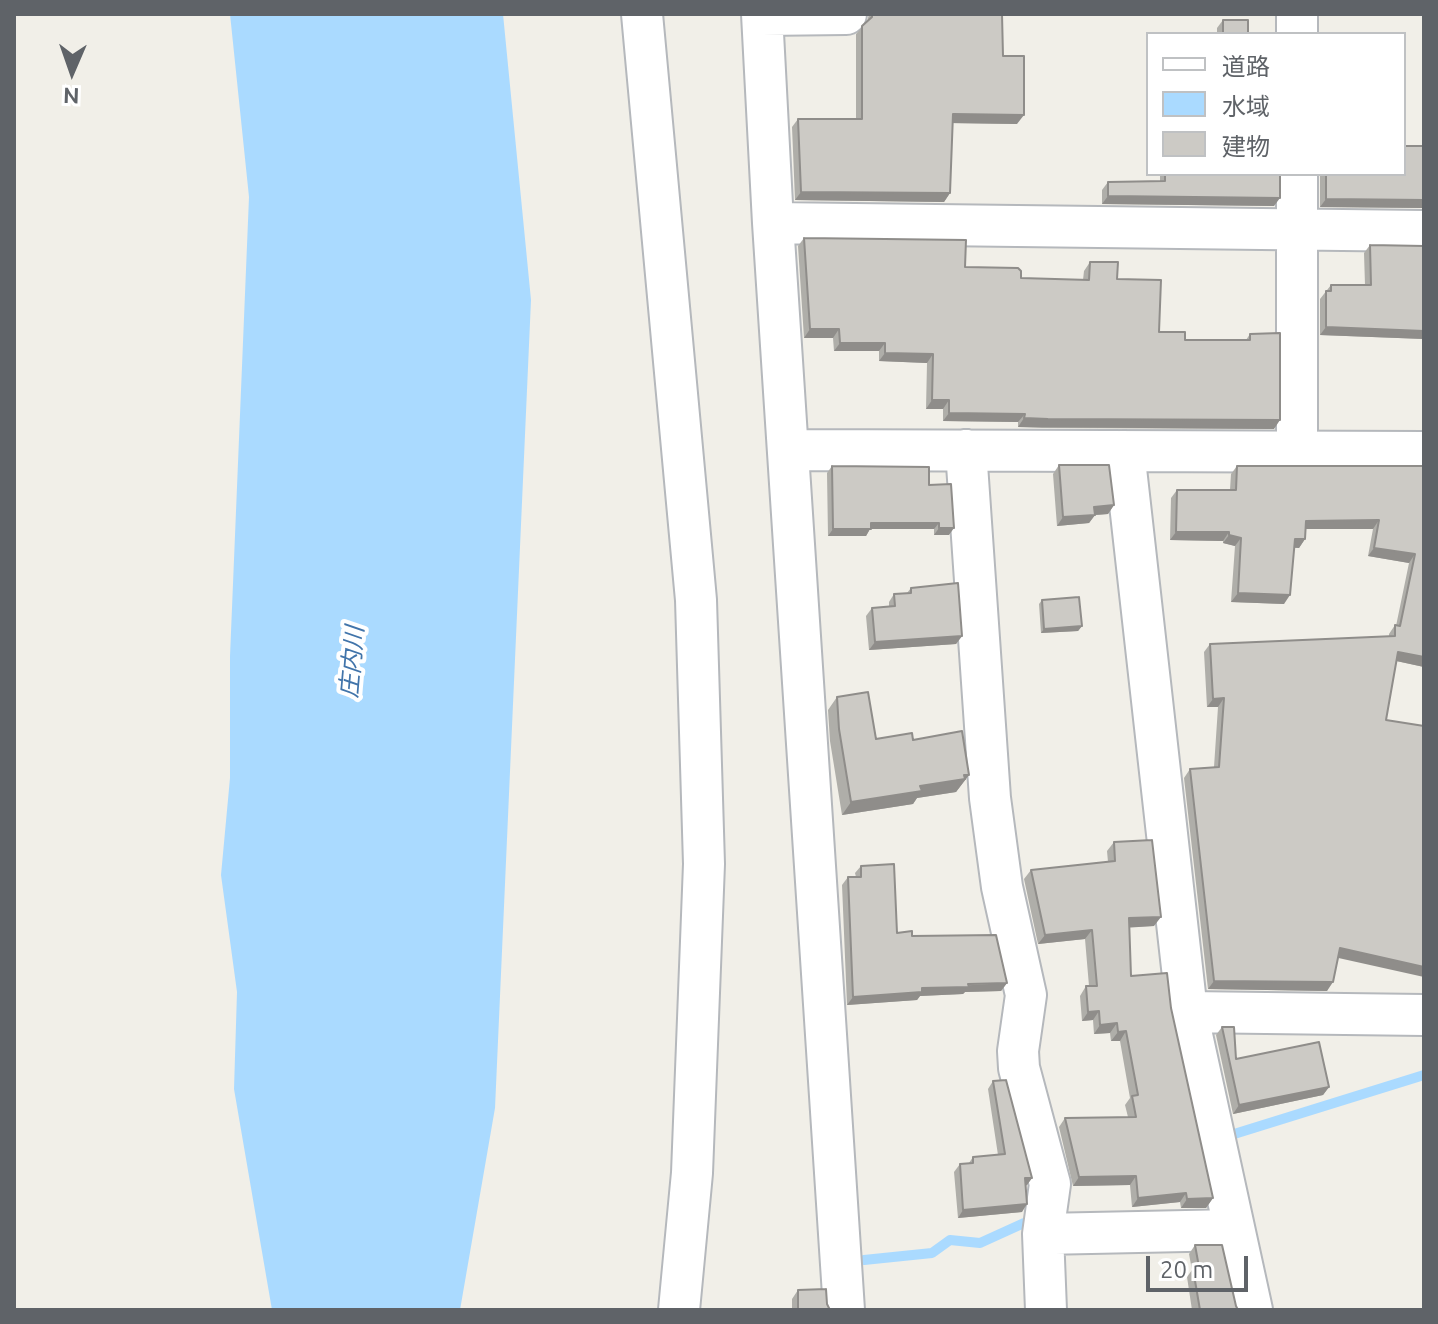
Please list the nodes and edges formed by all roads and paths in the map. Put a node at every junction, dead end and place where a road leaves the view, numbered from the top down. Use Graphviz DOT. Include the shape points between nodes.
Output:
graph roads {
  1 [pos="642,14"];
  2 [pos="762,14"];
  3 [pos="846,14"];
  4 [pos="1297,176"];
  5 [pos="773,223"];
  6 [pos="1297,231"];
  7 [pos="1424,231"];
  8 [pos="789,450"];
  9 [pos="966,450"];
  10 [pos="1124,451"];
  11 [pos="1297,452"];
  12 [pos="1424,452"];
  13 [pos="1187,1012"];
  14 [pos="1424,1015"];
  15 [pos="1234,1230"];
  16 [pos="1043,1234"];
  17 [pos="679,1310"];
  18 [pos="844,1310"];
  19 [pos="1046,1310"];
  20 [pos="1252,1310"];
  1 -- 17 [label="street" via="696,600 704,849 692,1173"];
  2 -- 3 [label="street"];
  2 -- 5 [label="street"];
  4 -- 6 [label="street"];
  5 -- 6 [label="street"];
  5 -- 8 [label="street"];
  6 -- 7 [label="street"];
  6 -- 11 [label="street"];
  8 -- 9 [label="street"];
  8 -- 18 [label="street"];
  9 -- 10 [label="street"];
  9 -- 16 [label="street" via="990,798 1002,887 1026,995 1019,1068 1050,1184"];
  10 -- 11 [label="street"];
  10 -- 13 [label="street"];
  11 -- 12 [label="street"];
  13 -- 14 [label="street"];
  13 -- 15 [label="street"];
  15 -- 16 [label="street"];
  15 -- 20 [label="street"];
  16 -- 19 [label="street"];
}
